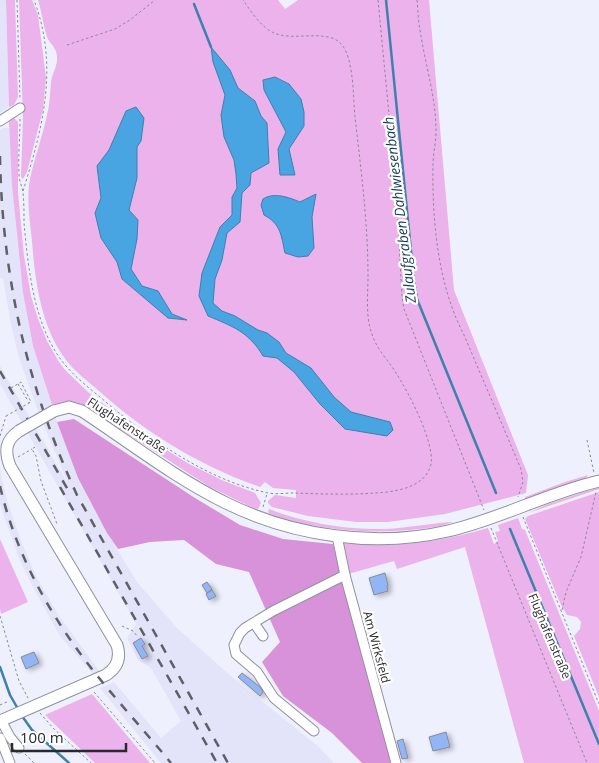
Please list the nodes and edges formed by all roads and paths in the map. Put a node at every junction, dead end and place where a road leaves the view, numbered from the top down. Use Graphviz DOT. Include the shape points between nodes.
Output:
graph roads {
  1 [pos="17,0"];
  2 [pos="34,0"];
  3 [pos="155,0"];
  4 [pos="243,0"];
  5 [pos="378,0"];
  6 [pos="417,0"];
  7 [pos="67,45"];
  8 [pos="20,108"];
  9 [pos="0,121"];
  10 [pos="23,192"];
  11 [pos="18,384"];
  12 [pos="11,388"];
  13 [pos="29,402"];
  14 [pos="0,436"];
  15 [pos="586,440"];
  16 [pos="35,447"];
  17 [pos="32,449"];
  18 [pos="17,457"];
  19 [pos="597,485"];
  20 [pos="267,493"];
  21 [pos="517,502"];
  22 [pos="521,514"];
  23 [pos="260,517"];
  24 [pos="488,520"];
  25 [pos="52,536"];
  26 [pos="337,536"];
  27 [pos="345,575"];
  28 [pos="561,613"];
  29 [pos="0,616"];
  30 [pos="254,623"];
  31 [pos="122,626"];
  32 [pos="263,636"];
  33 [pos="138,637"];
  34 [pos="86,684"];
  35 [pos="27,696"];
  36 [pos="9,701"];
  37 [pos="599,704"];
  38 [pos="0,705"];
  39 [pos="32,707"];
  40 [pos="1,720"];
  41 [pos="314,731"];
  42 [pos="0,738"];
  43 [pos="19,748"];
  44 [pos="10,763"];
  45 [pos="34,763"];
  46 [pos="91,763"];
  47 [pos="155,763"];
  48 [pos="396,763"];
  49 [pos="587,763"];
  1 -- 8 [label="path"];
  2 -- 10 [label="path" via="44,38 48,79 45,111"];
  3 -- 7 [label="path" via="115,29"];
  4 -- 20 [label="path" via="273,32 286,37 327,36 336,39 347,53 366,230 369,326 376,346 396,372 415,408 431,456 427,473 420,481 403,489 343,495"];
  5 -- 24 [label="path" via="396,186 403,303"];
  6 -- 21 [label="path" via="419,29 432,91 436,132 433,193 446,291 521,469 523,482"];
  8 -- 9 [label="street"];
  8 -- 10 [label="path" via="19,177"];
  10 -- 20 [label="path" via="28,256 38,308 56,353 72,373 140,430 191,462 235,484"];
  11 -- 12 [label="path"];
  11 -- 13 [label="path"];
  11 -- 13 [label="path, bridge" via="20,382"];
  13 -- 14 [label="path, bridge" via="6,416"];
  15 -- 19 [label="path"];
  16 -- 17 [label="path"];
  17 -- 18 [label="path"];
  17 -- 25 [label="path" via="57,526"];
  19 -- 24 [label="main road, Flughafenstraße"];
  19 -- 28 [label="path" via="581,557"];
  20 -- 23 [label="path"];
  22 -- 28 [label="path"];
  23 -- 25 [label="main road, Flughafenstraße, bridge" via="225,503 82,411 69,407 54,411 19,431 7,443 9,462"];
  23 -- 26 [label="main road, Flughafenstraße"];
  24 -- 26 [label="main road, Flughafenstraße" via="416,537"];
  24 -- 49 [label="path, Flughafenstraße"];
  25 -- 34 [label="main road, Flughafenstraße" via="118,650 118,662 111,672"];
  26 -- 27 [label="street, Am Wirksfeld"];
  27 -- 30 [label="street"];
  27 -- 48 [label="street, Am Wirksfeld"];
  28 -- 37 [label="path"];
  29 -- 35 [label="path" via="19,681"];
  30 -- 32 [label="street"];
  30 -- 41 [label="street" via="240,633 234,645 236,654 257,672 274,698"];
  31 -- 33 [label="path"];
  34 -- 39 [label="main road, Flughafenstraße"];
  34 -- 47 [label="path"];
  36 -- 38 [label="path"];
  39 -- 40 [label="main road, Flughafenstraße"];
  39 -- 46 [label="path"];
  40 -- 43 [label="street"];
  42 -- 44 [label="street"];
  43 -- 45 [label="path"];
}
